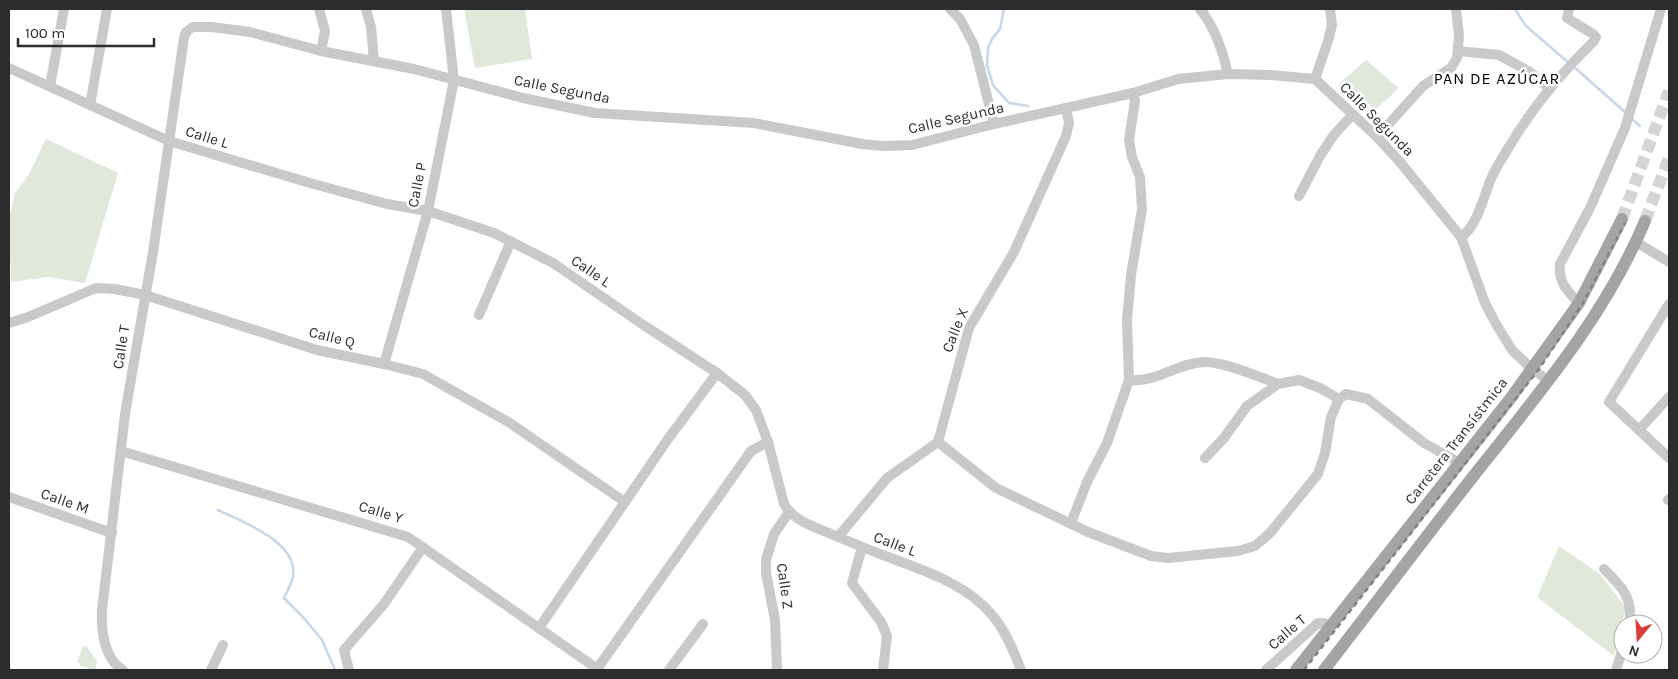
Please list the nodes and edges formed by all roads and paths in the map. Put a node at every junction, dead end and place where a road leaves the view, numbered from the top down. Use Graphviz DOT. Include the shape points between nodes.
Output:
graph roads {
  1 [pos="64,9"];
  2 [pos="107,9"];
  3 [pos="320,9"];
  4 [pos="366,9"];
  5 [pos="446,9"];
  6 [pos="950,9"];
  7 [pos="1200,9"];
  8 [pos="1330,9"];
  9 [pos="1456,9"];
  10 [pos="1569,9"];
  11 [pos="1661,9"];
  12 [pos="192,27"];
  13 [pos="321,51"];
  14 [pos="1458,51"];
  15 [pos="374,61"];
  16 [pos="9,68"];
  17 [pos="1228,74"];
  18 [pos="1314,79"];
  19 [pos="454,80"];
  20 [pos="50,86"];
  21 [pos="1550,89"];
  22 [pos="1133,93"];
  23 [pos="90,105"];
  24 [pos="1066,108"];
  25 [pos="1352,115"];
  26 [pos="994,124"];
  27 [pos="1377,137"];
  28 [pos="169,141"];
  29 [pos="1299,196"];
  30 [pos="428,212"];
  31 [pos="1622,219"];
  32 [pos="1645,221"];
  33 [pos="1461,237"];
  34 [pos="511,241"];
  35 [pos="1636,242"];
  36 [pos="1669,262"];
  37 [pos="145,296"];
  38 [pos="1579,303"];
  39 [pos="1669,304"];
  40 [pos="479,315"];
  41 [pos="9,323"];
  42 [pos="384,364"];
  43 [pos="1532,369"];
  44 [pos="717,373"];
  45 [pos="1129,380"];
  46 [pos="1549,381"];
  47 [pos="1278,384"];
  48 [pos="1669,397"];
  49 [pos="1339,399"];
  50 [pos="1639,430"];
  51 [pos="768,442"];
  52 [pos="938,442"];
  53 [pos="121,451"];
  54 [pos="1205,458"];
  55 [pos="1669,458"];
  56 [pos="1460,463"];
  57 [pos="9,497"];
  58 [pos="625,502"];
  59 [pos="789,512"];
  60 [pos="1071,523"];
  61 [pos="112,533"];
  62 [pos="838,537"];
  63 [pos="423,547"];
  64 [pos="862,547"];
  65 [pos="1604,570"];
  66 [pos="1631,614"];
  67 [pos="703,624"];
  68 [pos="1330,626"];
  69 [pos="539,628"];
  70 [pos="223,645"];
  71 [pos="123,670"];
  72 [pos="211,670"];
  73 [pos="349,670"];
  74 [pos="598,670"];
  75 [pos="669,670"];
  76 [pos="777,670"];
  77 [pos="883,670"];
  78 [pos="1021,670"];
  79 [pos="1266,670"];
  80 [pos="1296,670"];
  81 [pos="1324,670"];
  1 -- 20 [label="street"];
  2 -- 23 [label="street"];
  3 -- 13 [label="street" via="325,31"];
  4 -- 15 [label="street"];
  5 -- 19 [label="street, Calle P"];
  6 -- 26 [label="street" via="974,45"];
  7 -- 17 [label="street" via="1206,16"];
  8 -- 18 [label="street" via="1332,24 1328,42"];
  9 -- 14 [label="street"];
  10 -- 21 [label="street" via="1566,18 1596,37"];
  11 -- 38 [label="street" via="1625,128 1590,208 1560,264 1563,285"];
  12 -- 13 [label="street, Calle Segunda" via="250,32"];
  12 -- 28 [label="street, Calle T" via="184,38"];
  13 -- 15 [label="street, Calle Segunda"];
  14 -- 21 [label="street" via="1500,55 1530,72"];
  14 -- 27 [label="street" via="1451,68 1423,86"];
  15 -- 19 [label="street, Calle Segunda"];
  16 -- 20 [label="street, Calle L"];
  17 -- 18 [label="street, Calle Segunda"];
  17 -- 22 [label="street, Calle Segunda" via="1178,79"];
  18 -- 25 [label="street, Calle Segunda"];
  19 -- 26 [label="street, Calle Segunda" via="595,113 760,124 884,146 912,146"];
  19 -- 30 [label="street, Calle P"];
  20 -- 23 [label="street, Calle L"];
  21 -- 33 [label="street" via="1522,125 1493,174 1472,227"];
  22 -- 24 [label="street, Calle Segunda"];
  22 -- 45 [label="street" via="1135,101 1129,140 1140,178 1142,203 1130,275"];
  23 -- 28 [label="street, Calle L"];
  24 -- 26 [label="street, Calle Segunda"];
  24 -- 52 [label="street, Calle X" via="1069,123 1066,136 1014,252 969,328"];
  25 -- 27 [label="street, Calle Segunda"];
  25 -- 29 [label="street" via="1333,136"];
  27 -- 33 [label="street, Calle Segunda"];
  28 -- 30 [label="street, Calle L" via="310,183"];
  28 -- 37 [label="street, Calle T"];
  30 -- 34 [label="street, Calle L"];
  30 -- 42 [label="street, Calle P"];
  31 -- 38 [label="main road, Carretera Transístmica"];
  32 -- 35 [label="main road"];
  33 -- 43 [label="street, Calle Segunda" via="1496,324 1512,350"];
  34 -- 40 [label="street"];
  34 -- 44 [label="street, Calle L" via="553,262"];
  35 -- 36 [label="street"];
  35 -- 46 [label="main road" via="1608,293"];
  37 -- 41 [label="street, Calle Q" via="96,288"];
  37 -- 42 [label="street, Calle Q" via="317,350"];
  37 -- 53 [label="street, Calle T"];
  38 -- 43 [label="main road, Carretera Transístmica"];
  39 -- 50 [label="street" via="1609,402"];
  42 -- 58 [label="street, Calle Q" via="422,374 510,423"];
  43 -- 46 [label="street, Calle Segunda"];
  43 -- 56 [label="main road, Carretera Transístmica"];
  44 -- 51 [label="street, Calle L" via="752,402"];
  44 -- 58 [label="street"];
  45 -- 47 [label="street" via="1141,381 1205,362 1229,366"];
  45 -- 60 [label="street" via="1107,443"];
  46 -- 81 [label="main road"];
  47 -- 49 [label="street" via="1299,380"];
  47 -- 54 [label="street" via="1247,406"];
  48 -- 50 [label="street"];
  49 -- 56 [label="street" via="1346,394 1368,399 1424,443"];
  49 -- 60 [label="street" via="1331,417 1318,474 1270,533 1255,546 1238,551 1168,558 1151,556"];
  50 -- 55 [label="street"];
  51 -- 59 [label="street, Calle L"];
  51 -- 74 [label="street" via="751,450"];
  52 -- 60 [label="street" via="996,488"];
  52 -- 62 [label="street" via="887,478"];
  53 -- 61 [label="street, Calle T"];
  53 -- 63 [label="street, Calle Y" via="408,536"];
  56 -- 68 [label="main road, Carretera Transístmica"];
  57 -- 61 [label="street, Calle M"];
  58 -- 69 [label="street"];
  59 -- 62 [label="street, Calle L" via="798,520"];
  59 -- 76 [label="street, Calle Z" via="774,534 766,560 775,620"];
  61 -- 71 [label="street, Calle T" via="102,627 109,653"];
  62 -- 64 [label="street, Calle L"];
  63 -- 69 [label="street, Calle Y"];
  63 -- 73 [label="street" via="384,604 344,650"];
  64 -- 77 [label="street" via="852,583 881,622 887,636"];
  64 -- 78 [label="street, Calle L" via="944,579 974,599 992,614 1002,628"];
  65 -- 66 [label="street" via="1626,595"];
  67 -- 75 [label="street"];
  68 -- 79 [label="street, Calle T" via="1318,623"];
  68 -- 80 [label="main road, Carretera Transístmica"];
  69 -- 74 [label="street, Calle Y"];
  70 -- 72 [label="street"];
}
